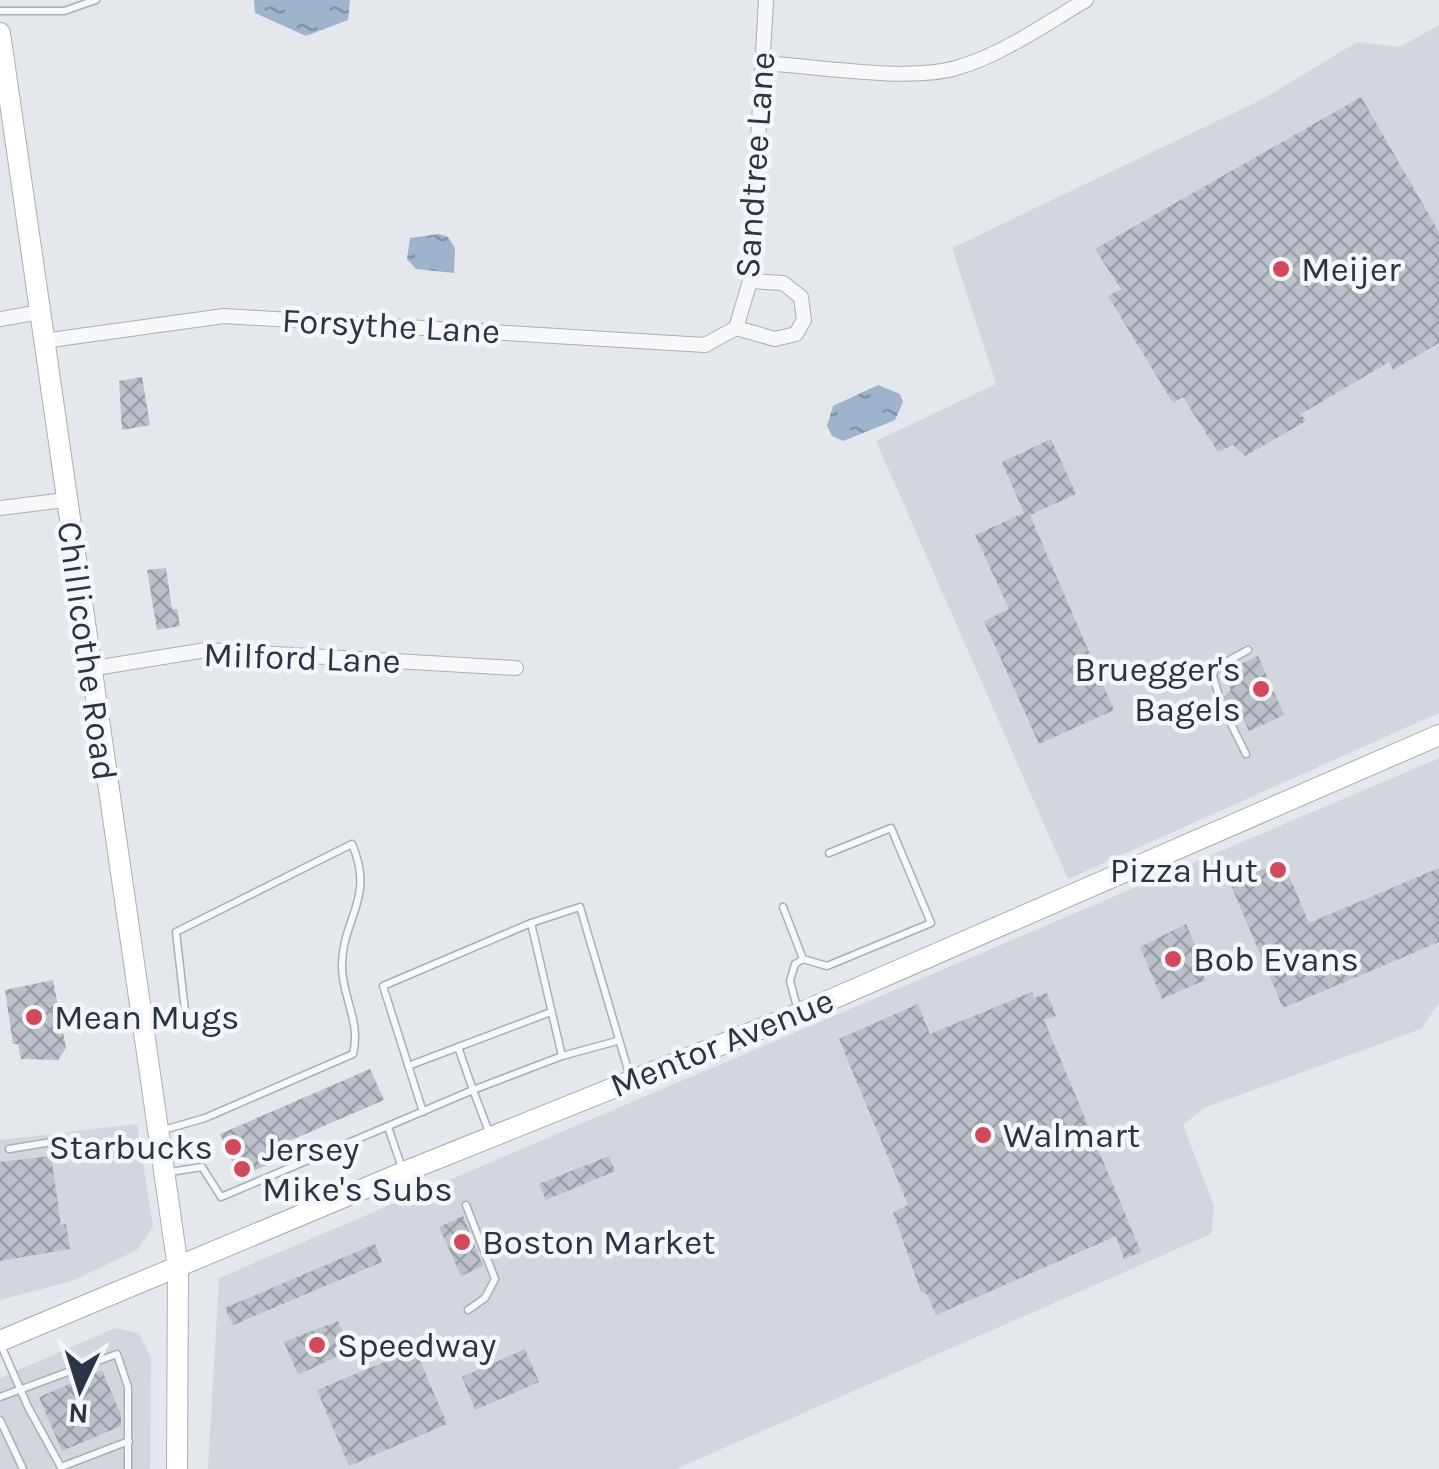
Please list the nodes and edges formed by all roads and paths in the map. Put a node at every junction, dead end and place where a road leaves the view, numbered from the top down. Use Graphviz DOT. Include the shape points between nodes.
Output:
graph roads {
  1 [pos="96,0"];
  2 [pos="766,0"];
  3 [pos="1086,0"];
  4 [pos="0,12"];
  5 [pos="0,33"];
  6 [pos="762,63"];
  7 [pos="750,281"];
  8 [pos="40,312"];
  9 [pos="0,320"];
  10 [pos="736,328"];
  11 [pos="43,341"];
  12 [pos="65,500"];
  13 [pos="0,508"];
  14 [pos="1248,650"];
  15 [pos="89,668"];
  16 [pos="516,668"];
  17 [pos="1219,696"];
  18 [pos="1227,716"];
  19 [pos="1439,734"];
  20 [pos="1246,754"];
  21 [pos="828,853"];
  22 [pos="783,907"];
  23 [pos="531,924"];
  24 [pos="803,959"];
  25 [pos="551,1012"];
  26 [pos="800,1013"];
  27 [pos="187,1028"];
  28 [pos="617,1041"];
  29 [pos="458,1047"];
  30 [pos="562,1056"];
  31 [pos="408,1066"];
  32 [pos="631,1081"];
  33 [pos="473,1090"];
  34 [pos="423,1112"];
  35 [pos="388,1126"];
  36 [pos="159,1131"];
  37 [pos="492,1138"];
  38 [pos="64,1140"];
  39 [pos="9,1149"];
  40 [pos="165,1172"];
  41 [pos="404,1172"];
  42 [pos="466,1205"];
  43 [pos="178,1268"];
  44 [pos="468,1310"];
  45 [pos="0,1341"];
  46 [pos="20,1390"];
  47 [pos="0,1397"];
  48 [pos="0,1420"];
  49 [pos="129,1441"];
  50 [pos="23,1469"];
  51 [pos="61,1469"];
  52 [pos="128,1469"];
  53 [pos="176,1469"];
  1 -- 4 [label="lane" via="64,11"];
  2 -- 6 [label="street, Sandtree Lane"];
  3 -- 6 [label="street" via="952,70"];
  5 -- 8 [label="main road, Chillicothe Road"];
  6 -- 7 [label="street, Sandtree Lane"];
  7 -- 10 [label="street, Sandtree Lane"];
  7 -- 10 [label="street" via="783,283 800,297 804,320 796,334 775,339"];
  8 -- 9 [label="street"];
  8 -- 11 [label="main road, Chillicothe Road"];
  10 -- 11 [label="street, Forsythe Lane" via="704,344 224,316"];
  11 -- 12 [label="main road, Chillicothe Road"];
  12 -- 13 [label="street"];
  12 -- 15 [label="main road, Chillicothe Road"];
  14 -- 17 [label="lane" via="1215,668"];
  15 -- 16 [label="street, Milford Lane" via="206,650"];
  15 -- 36 [label="main road, Chillicothe Road"];
  18 -- 20 [label="lane"];
  19 -- 26 [label="main road, Mentor Avenue"];
  21 -- 24 [label="lane" via="891,828 931,923 827,966"];
  22 -- 24 [label="lane"];
  23 -- 25 [label="lane"];
  23 -- 28 [label="lane" via="580,907"];
  23 -- 31 [label="lane" via="383,986"];
  24 -- 26 [label="lane" via="790,981"];
  25 -- 29 [label="lane"];
  25 -- 30 [label="lane"];
  26 -- 32 [label="main road, Mentor Avenue"];
  27 -- 36 [label="lane" via="176,932 352,844 362,868 342,968 356,1023 353,1054 206,1118"];
  28 -- 30 [label="lane"];
  28 -- 32 [label="lane"];
  29 -- 31 [label="lane"];
  29 -- 33 [label="lane"];
  30 -- 33 [label="lane"];
  31 -- 34 [label="lane"];
  32 -- 37 [label="main road, Mentor Avenue"];
  33 -- 34 [label="lane"];
  33 -- 37 [label="lane"];
  34 -- 35 [label="lane"];
  35 -- 40 [label="lane" via="221,1197 202,1166"];
  35 -- 41 [label="lane"];
  36 -- 40 [label="main road, Chillicothe Road"];
  37 -- 41 [label="main road, Mentor Avenue"];
  38 -- 39 [label="lane"];
  40 -- 43 [label="main road, Chillicothe Road"];
  41 -- 43 [label="main road, Mentor Avenue"];
  42 -- 44 [label="lane" via="495,1278 485,1298"];
  43 -- 45 [label="main road, Mentor Avenue"];
  43 -- 53 [label="main road, Chillicothe Road"];
  45 -- 46 [label="lane"];
  46 -- 47 [label="lane"];
  46 -- 49 [label="lane" via="116,1354 128,1386"];
  46 -- 51 [label="lane"];
  48 -- 50 [label="lane"];
  49 -- 51 [label="lane"];
  49 -- 52 [label="lane"];
}
